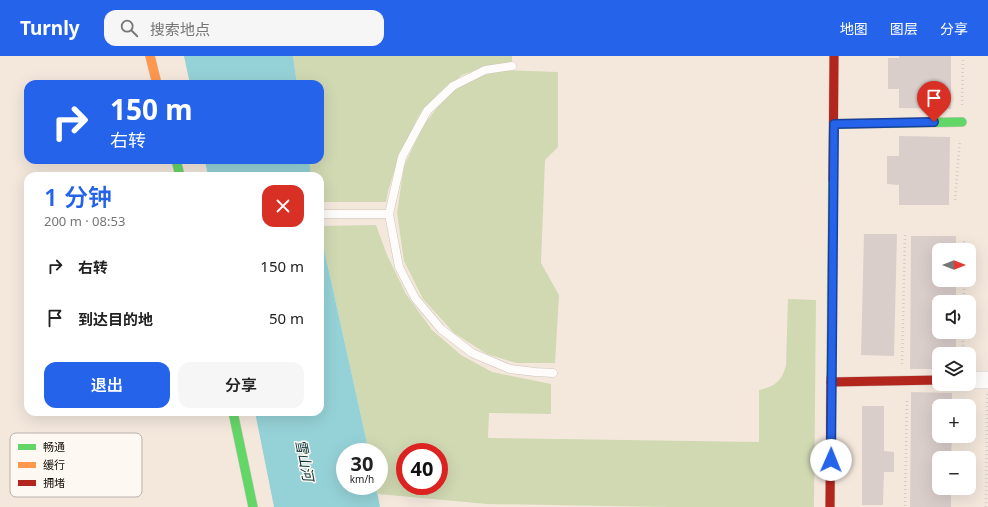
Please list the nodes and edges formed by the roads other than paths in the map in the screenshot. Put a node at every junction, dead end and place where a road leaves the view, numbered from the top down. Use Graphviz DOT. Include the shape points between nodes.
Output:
graph roads {
  1 [pos="150,56"];
  2 [pos="834,56"];
  3 [pos="512,66"];
  4 [pos="156,80"];
  5 [pos="962,122"];
  6 [pos="834,124"];
  7 [pos="324,214"];
  8 [pos="389,214"];
  9 [pos="553,373"];
  10 [pos="932,380"];
  11 [pos="976,380"];
  12 [pos="988,380"];
  13 [pos="831,382"];
  14 [pos="233,416"];
  15 [pos="253,507"];
  16 [pos="830,507"];
  1 -- 4 [label="street"];
  2 -- 6 [label="street"];
  3 -- 8 [label="lane" via="485,70 453,86 427,111 402,157"];
  5 -- 6 [label="street"];
  6 -- 13 [label="street"];
  7 -- 8 [label="lane"];
  8 -- 9 [label="lane" via="399,267 415,298 440,329 472,353 510,369"];
  10 -- 13 [label="street"];
  11 -- 12 [label="street"];
  13 -- 16 [label="street"];
  14 -- 15 [label="street"];
}
